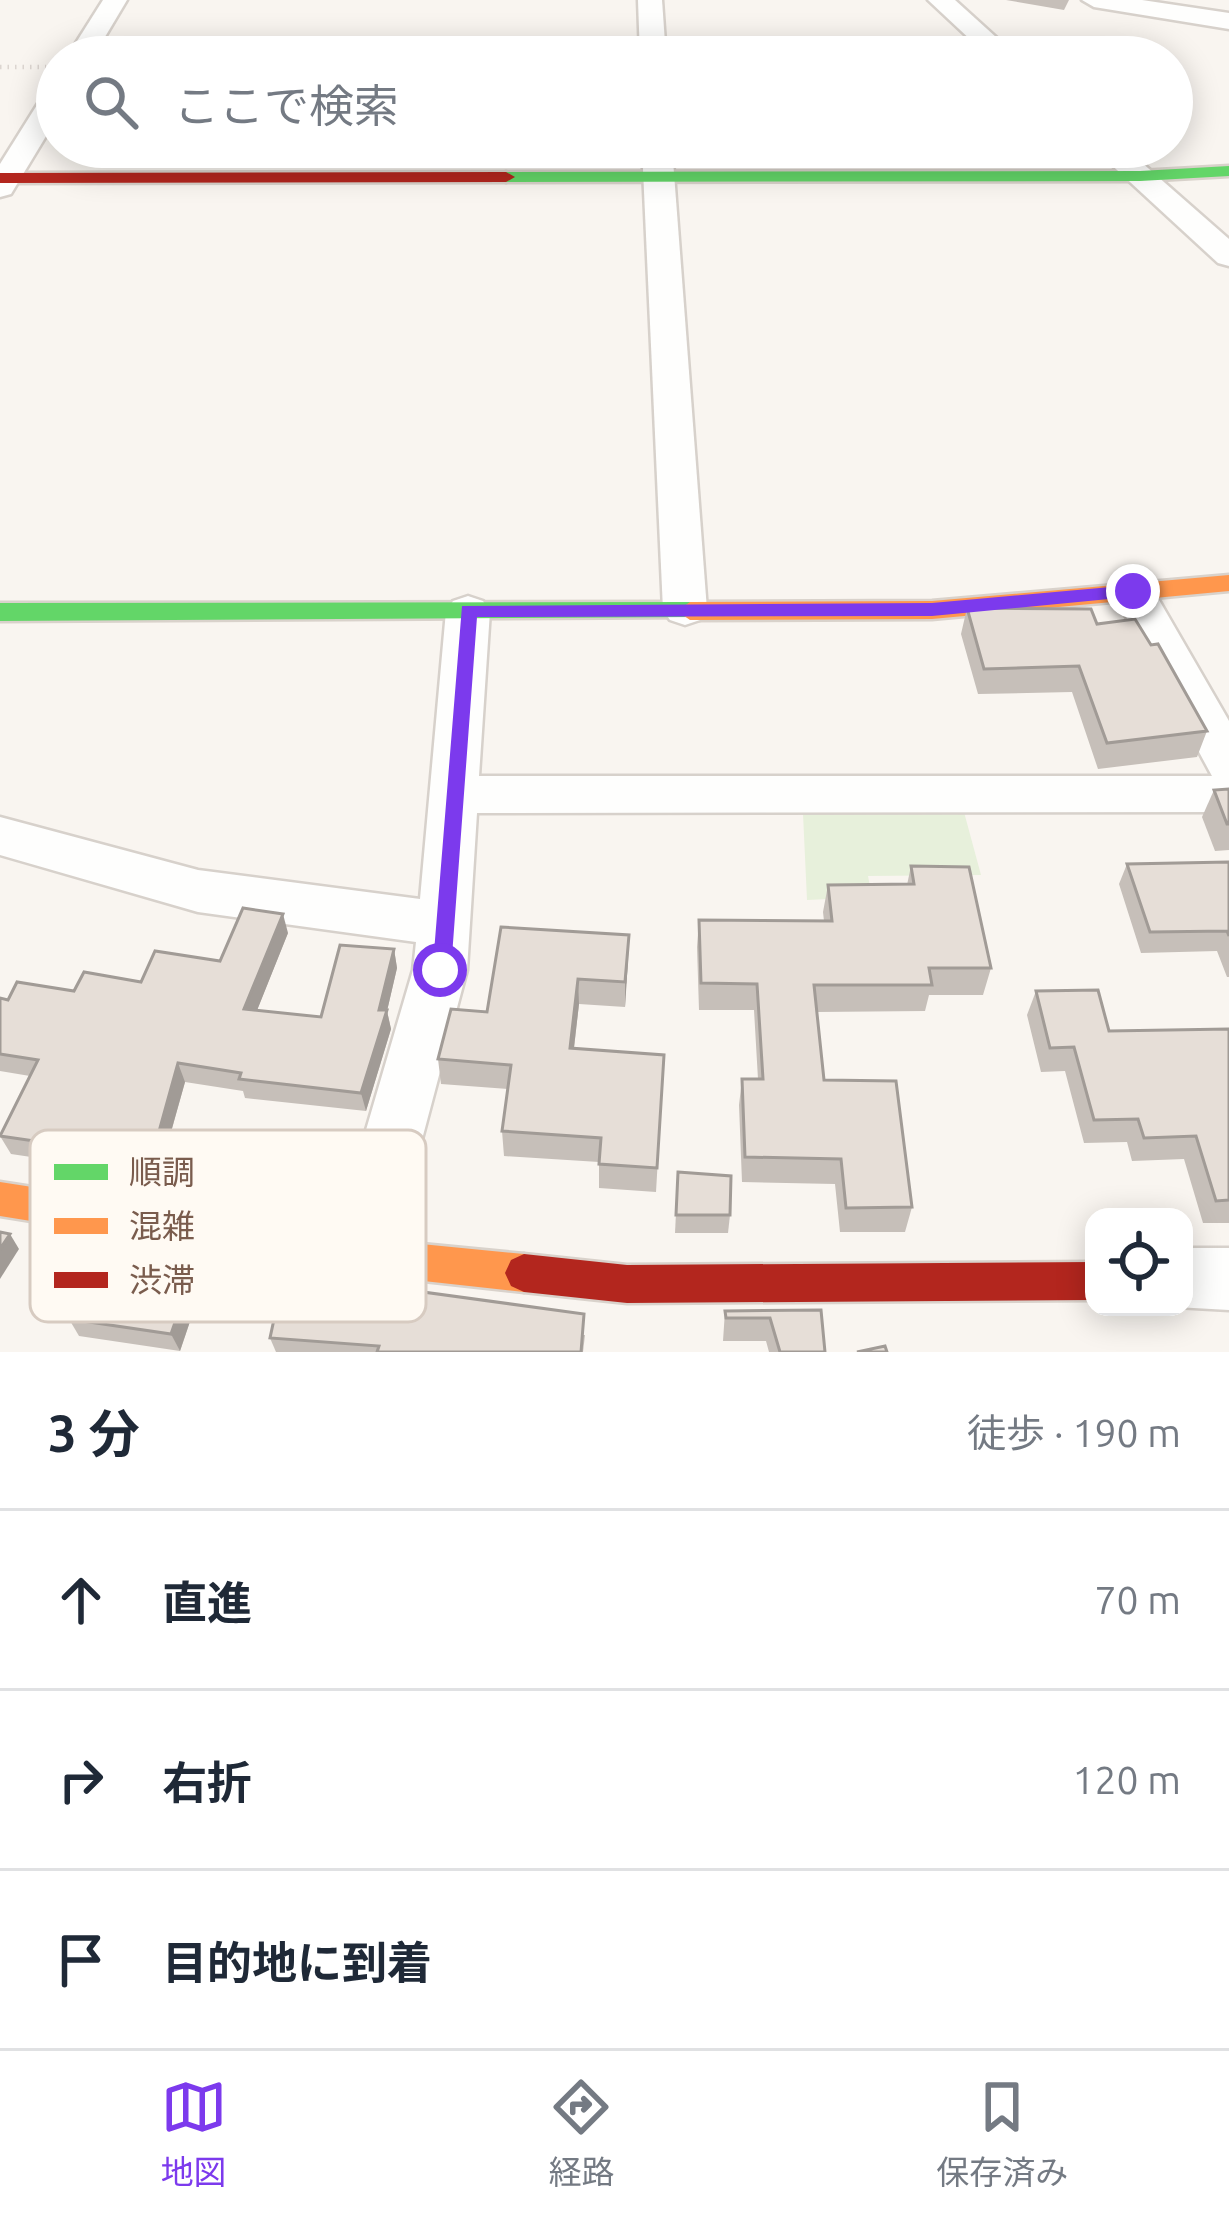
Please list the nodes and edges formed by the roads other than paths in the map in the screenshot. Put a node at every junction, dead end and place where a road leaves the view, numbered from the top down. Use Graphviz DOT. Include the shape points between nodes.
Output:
graph roads {
  1 [pos="115,0"];
  2 [pos="650,0"];
  3 [pos="940,0"];
  4 [pos="1094,0"];
  5 [pos="1229,21"];
  6 [pos="93,36"];
  7 [pos="652,36"];
  8 [pos="981,36"];
  9 [pos="36,128"];
  10 [pos="461,168"];
  11 [pos="658,168"];
  12 [pos="865,168"];
  13 [pos="1132,168"];
  14 [pos="1229,171"];
  15 [pos="1141,176"];
  16 [pos="2,182"];
  17 [pos="1229,256"];
  18 [pos="1229,583"];
  19 [pos="1133,591"];
  20 [pos="685,610"];
  21 [pos="468,611"];
  22 [pos="0,612"];
  23 [pos="1229,763"];
  24 [pos="1229,794"];
  25 [pos="454,795"];
  26 [pos="0,836"];
  27 [pos="443,924"];
  28 [pos="395,1130"];
  29 [pos="0,1199"];
  30 [pos="30,1204"];
  31 [pos="426,1263"];
  32 [pos="1229,1279"];
  33 [pos="1193,1280"];
  34 [pos="1085,1281"];
  1 -- 6 [label="street"];
  2 -- 7 [label="street"];
  3 -- 8 [label="street"];
  4 -- 5 [label="street"];
  9 -- 16 [label="street"];
  10 -- 16 [label="street"];
  11 -- 20 [label="street"];
  12 -- 15 [label="street"];
  13 -- 15 [label="street"];
  14 -- 15 [label="street"];
  15 -- 17 [label="street"];
  18 -- 19 [label="street"];
  19 -- 20 [label="street" via="932,610"];
  19 -- 23 [label="street"];
  20 -- 21 [label="street"];
  21 -- 22 [label="street"];
  21 -- 25 [label="street"];
  24 -- 25 [label="street"];
  25 -- 27 [label="street"];
  26 -- 27 [label="street" via="198,891"];
  27 -- 28 [label="street" via="440,970"];
  29 -- 30 [label="street"];
  31 -- 34 [label="street" via="627,1285"];
  32 -- 33 [label="street"];
}
